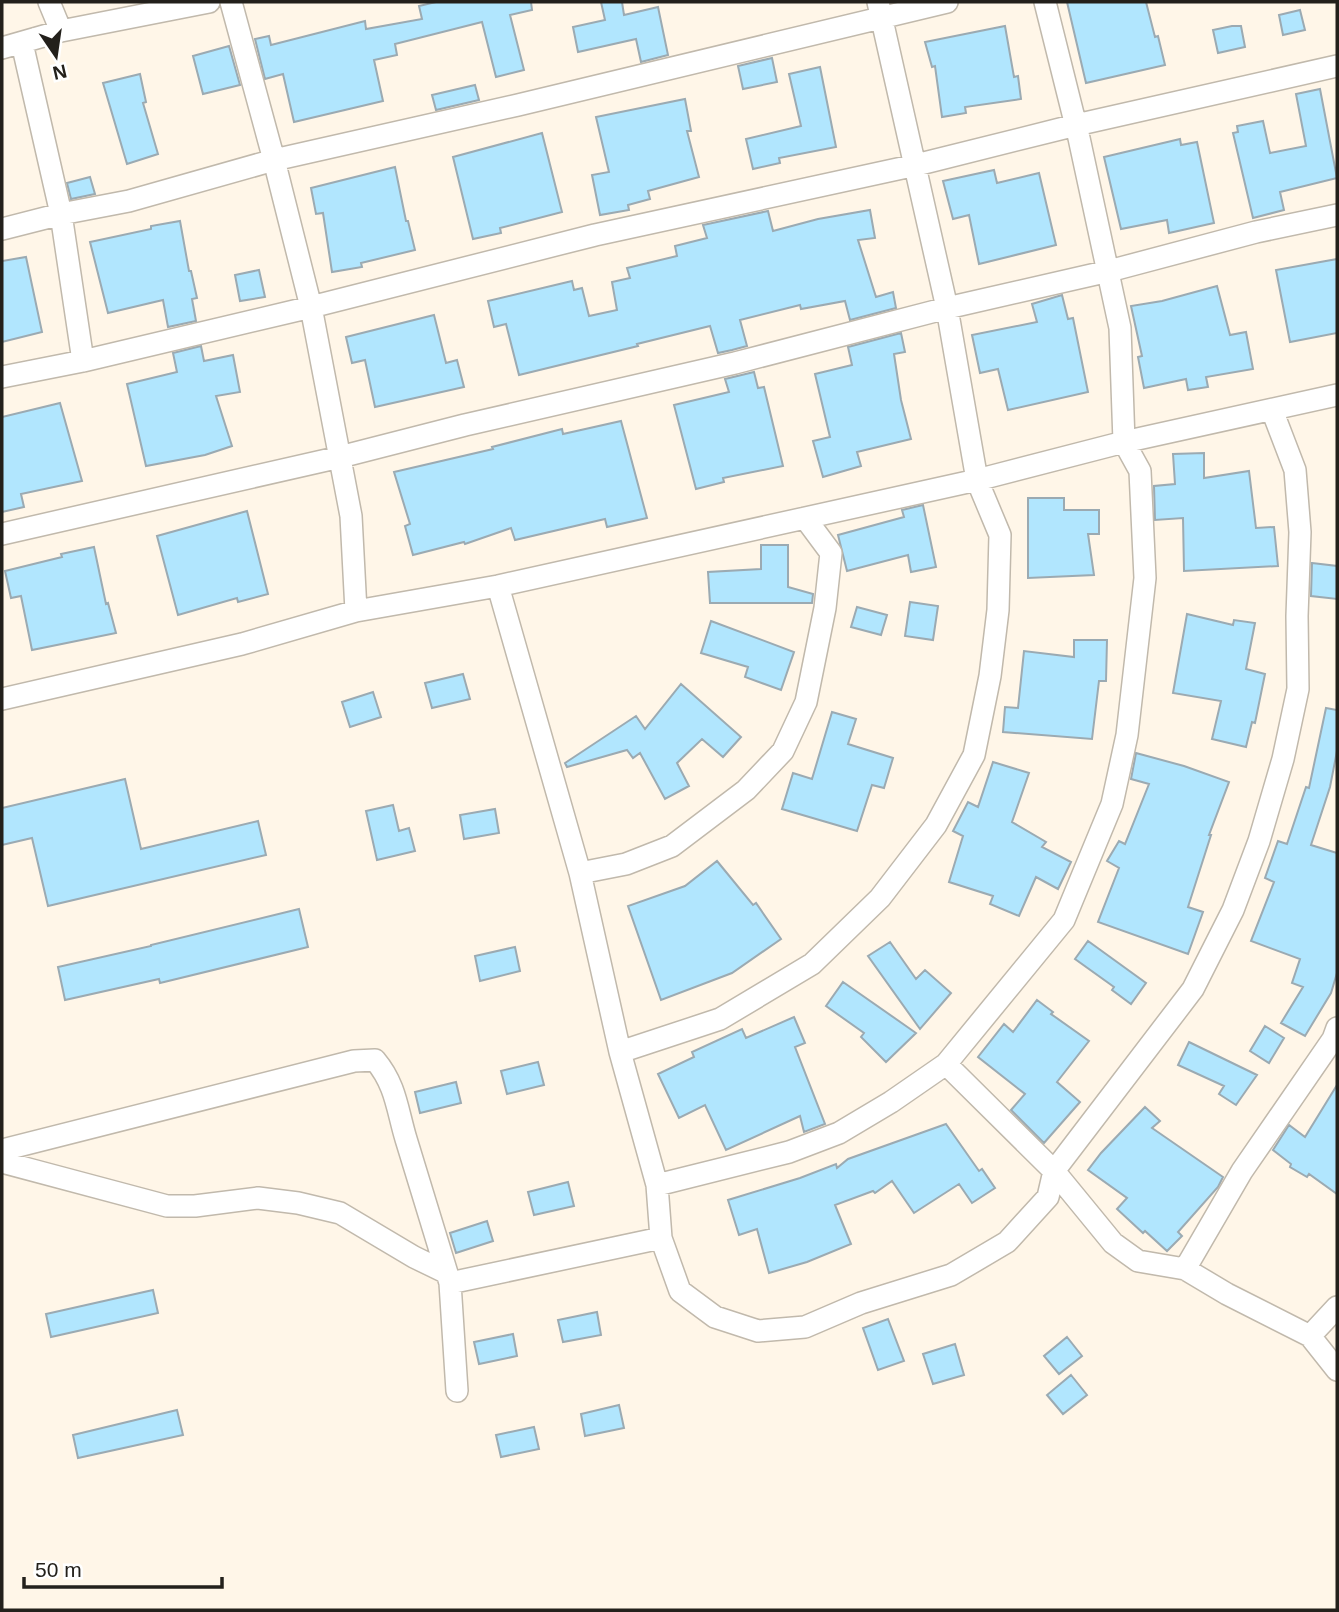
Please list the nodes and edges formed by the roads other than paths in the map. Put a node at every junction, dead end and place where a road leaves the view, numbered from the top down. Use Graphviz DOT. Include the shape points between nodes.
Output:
graph roads {
  1 [pos="49,2"];
  2 [pos="209,2"];
  3 [pos="231,2"];
  4 [pos="947,2"];
  5 [pos="1045,2"];
  6 [pos="880,9"];
  7 [pos="61,31"];
  8 [pos="12,46"];
  9 [pos="1337,66"];
  10 [pos="1076,125"];
  11 [pos="274,160"];
  12 [pos="916,165"];
  13 [pos="61,214"];
  14 [pos="1337,215"];
  15 [pos="2,229"];
  16 [pos="1109,271"];
  17 [pos="311,307"];
  18 [pos="947,308"];
  19 [pos="83,361"];
  20 [pos="2,377"];
  21 [pos="1337,396"];
  22 [pos="1272,410"];
  23 [pos="1124,442"];
  24 [pos="340,457"];
  25 [pos="977,480"];
  26 [pos="805,518"];
  27 [pos="2,534"];
  28 [pos="498,586"];
  29 [pos="356,611"];
  30 [pos="2,699"];
  31 [pos="580,873"];
  32 [pos="1337,1028"];
  33 [pos="620,1052"];
  34 [pos="946,1064"];
  35 [pos="2,1150"];
  36 [pos="2,1162"];
  37 [pos="1054,1171"];
  38 [pos="657,1185"];
  39 [pos="661,1238"];
  40 [pos="1185,1269"];
  41 [pos="449,1278"];
  42 [pos="1337,1307"];
  43 [pos="1310,1336"];
  44 [pos="1337,1370"];
  45 [pos="457,1391"];
  1 -- 7 [label="street"];
  2 -- 7 [label="street"];
  3 -- 11 [label="street"];
  4 -- 6 [label="street"];
  5 -- 10 [label="street"];
  6 -- 11 [label="street" via="517,105"];
  6 -- 12 [label="street"];
  7 -- 8 [label="street"];
  8 -- 13 [label="street"];
  9 -- 10 [label="street"];
  10 -- 12 [label="street"];
  10 -- 16 [label="street"];
  11 -- 13 [label="street" via="129,201"];
  11 -- 17 [label="street"];
  12 -- 17 [label="street" via="595,235"];
  12 -- 18 [label="street"];
  13 -- 15 [label="street"];
  13 -- 19 [label="street"];
  14 -- 16 [label="street"];
  16 -- 18 [label="street"];
  16 -- 23 [label="street" via="1120,328"];
  17 -- 19 [label="street"];
  17 -- 24 [label="street"];
  18 -- 24 [label="street"];
  18 -- 25 [label="street"];
  19 -- 20 [label="street"];
  21 -- 22 [label="street"];
  22 -- 23 [label="street"];
  22 -- 37 [label="street" via="1295,470 1300,532 1298,689 1283,760 1233,910 1193,989"];
  23 -- 25 [label="street"];
  23 -- 34 [label="street" via="1140,471 1145,578 1127,735 1112,804 1063,920"];
  24 -- 27 [label="street"];
  24 -- 29 [label="street" via="351,516"];
  25 -- 26 [label="street"];
  25 -- 33 [label="street" via="1000,535 998,610 974,755 936,825 880,898 812,964 720,1019"];
  26 -- 28 [label="street"];
  26 -- 31 [label="street" via="831,553 806,702 783,751 746,790 671,846 626,864"];
  28 -- 29 [label="street"];
  28 -- 31 [label="street"];
  29 -- 30 [label="street" via="242,644"];
  31 -- 33 [label="street"];
  32 -- 40 [label="street" via="1242,1171"];
  33 -- 38 [label="street"];
  34 -- 37 [label="street"];
  34 -- 38 [label="street" via="839,1133 789,1152"];
  35 -- 41 [label="street" via="354,1061 375,1060 388,1075"];
  36 -- 41 [label="street" via="167,1206 258,1198 298,1202 340,1213"];
  37 -- 39 [label="street" via="1048,1197 1007,1242 951,1275 860,1303 805,1327 758,1331 715,1317 680,1292"];
  37 -- 40 [label="street" via="1113,1242 1138,1261"];
  38 -- 39 [label="street"];
  39 -- 41 [label="street"];
  40 -- 43 [label="street"];
  41 -- 45 [label="street"];
  42 -- 43 [label="street"];
  43 -- 44 [label="street"];
}
